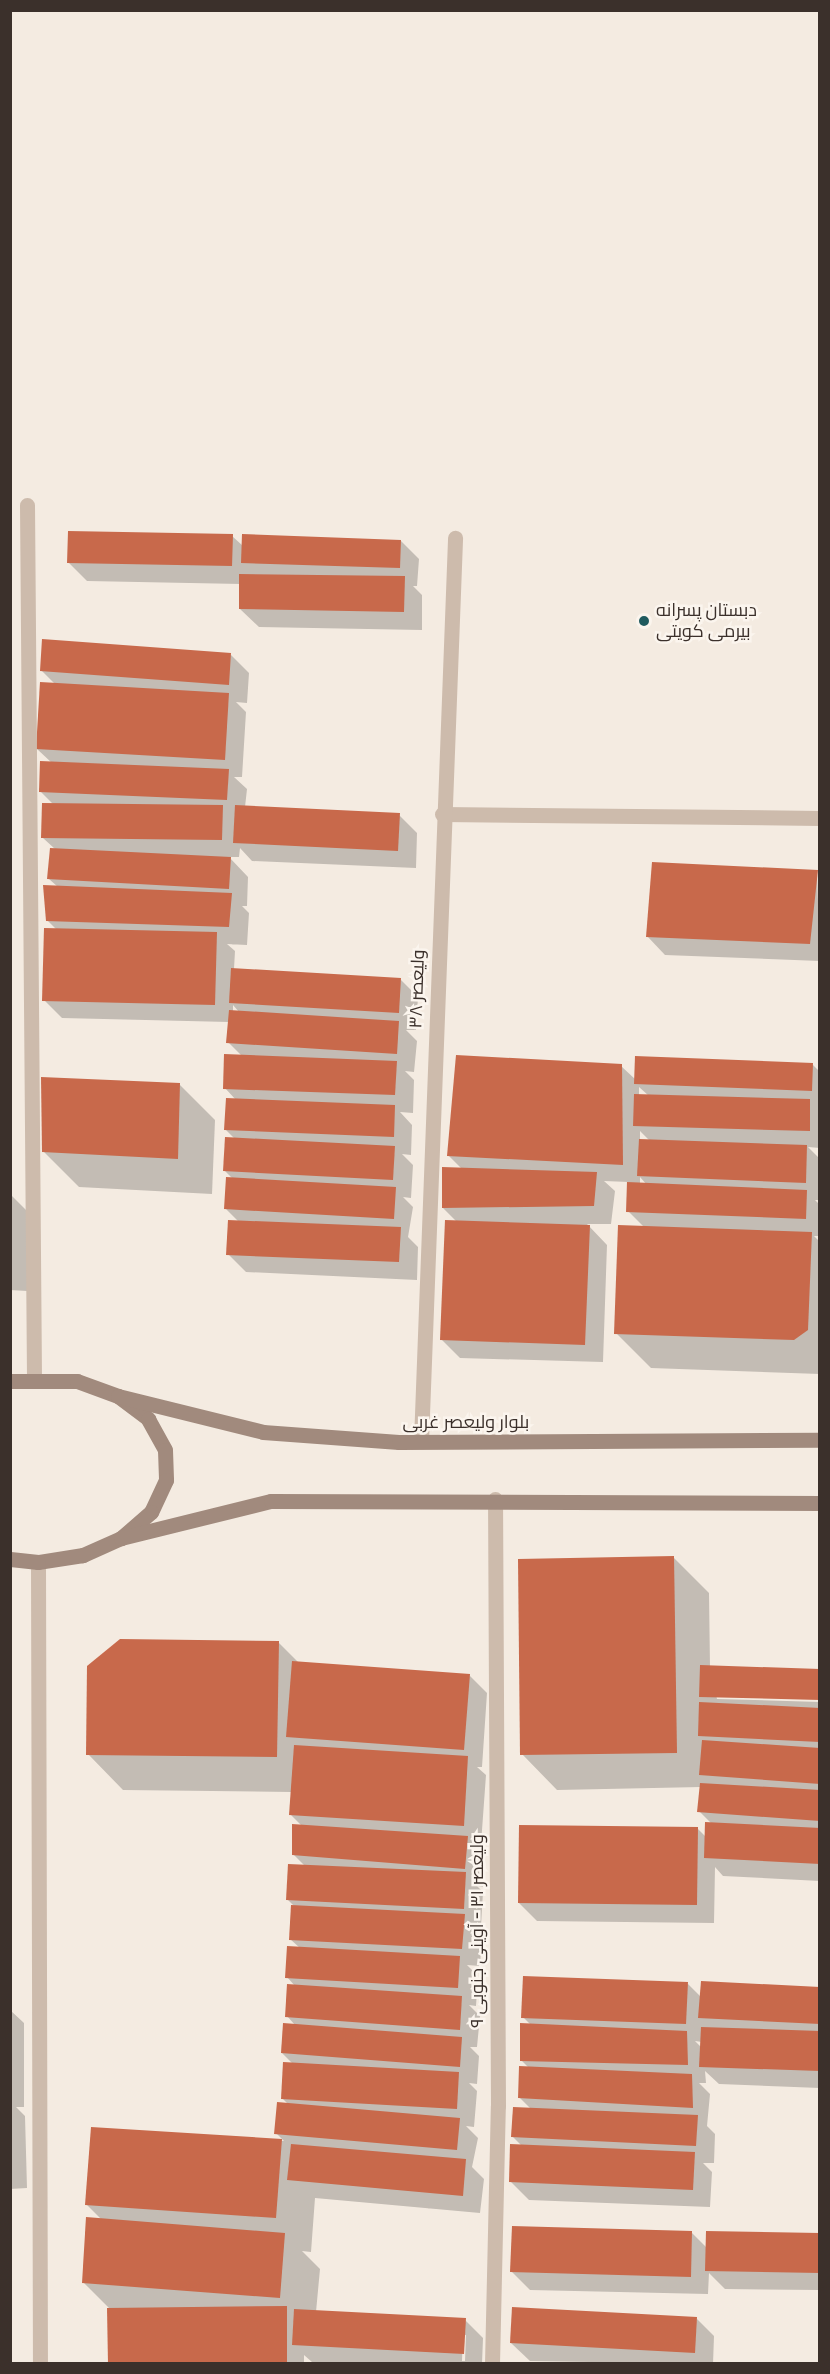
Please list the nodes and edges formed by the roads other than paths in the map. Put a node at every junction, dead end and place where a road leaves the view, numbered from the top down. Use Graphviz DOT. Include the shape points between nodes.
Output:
graph roads {
  1 [pos="27,505"];
  2 [pos="455,538"];
  3 [pos="442,814"];
  4 [pos="819,818"];
  5 [pos="34,1378"];
  6 [pos="10,1381"];
  7 [pos="117,1396"];
  8 [pos="819,1440"];
  9 [pos="421,1441"];
  10 [pos="495,1499"];
  11 [pos="819,1503"];
  12 [pos="121,1538"];
  13 [pos="10,1559"];
  14 [pos="38,1562"];
  15 [pos="40,2364"];
  16 [pos="492,2364"];
  1 -- 5 [label="street"];
  2 -- 3 [label="street, ولیعصر ۳۸"];
  3 -- 4 [label="street"];
  3 -- 9 [label="street, ولیعصر ۳۸"];
  5 -- 6 [label="main road"];
  5 -- 7 [label="main road" via="77,1381"];
  7 -- 9 [label="main road, بلوار ولیعصر غربی" via="263,1432"];
  7 -- 12 [label="main road" via="148,1419 165,1450 166,1480 151,1512"];
  8 -- 9 [label="main road, بلوار ولیعصر غربی"];
  10 -- 11 [label="main road"];
  10 -- 12 [label="main road" via="271,1501"];
  10 -- 16 [label="street, ولیعصر ۳۱ - آوینی جنوبی ۹" via="498,2106"];
  12 -- 14 [label="main road" via="83,1555"];
  13 -- 14 [label="main road"];
  14 -- 15 [label="street"];
}
